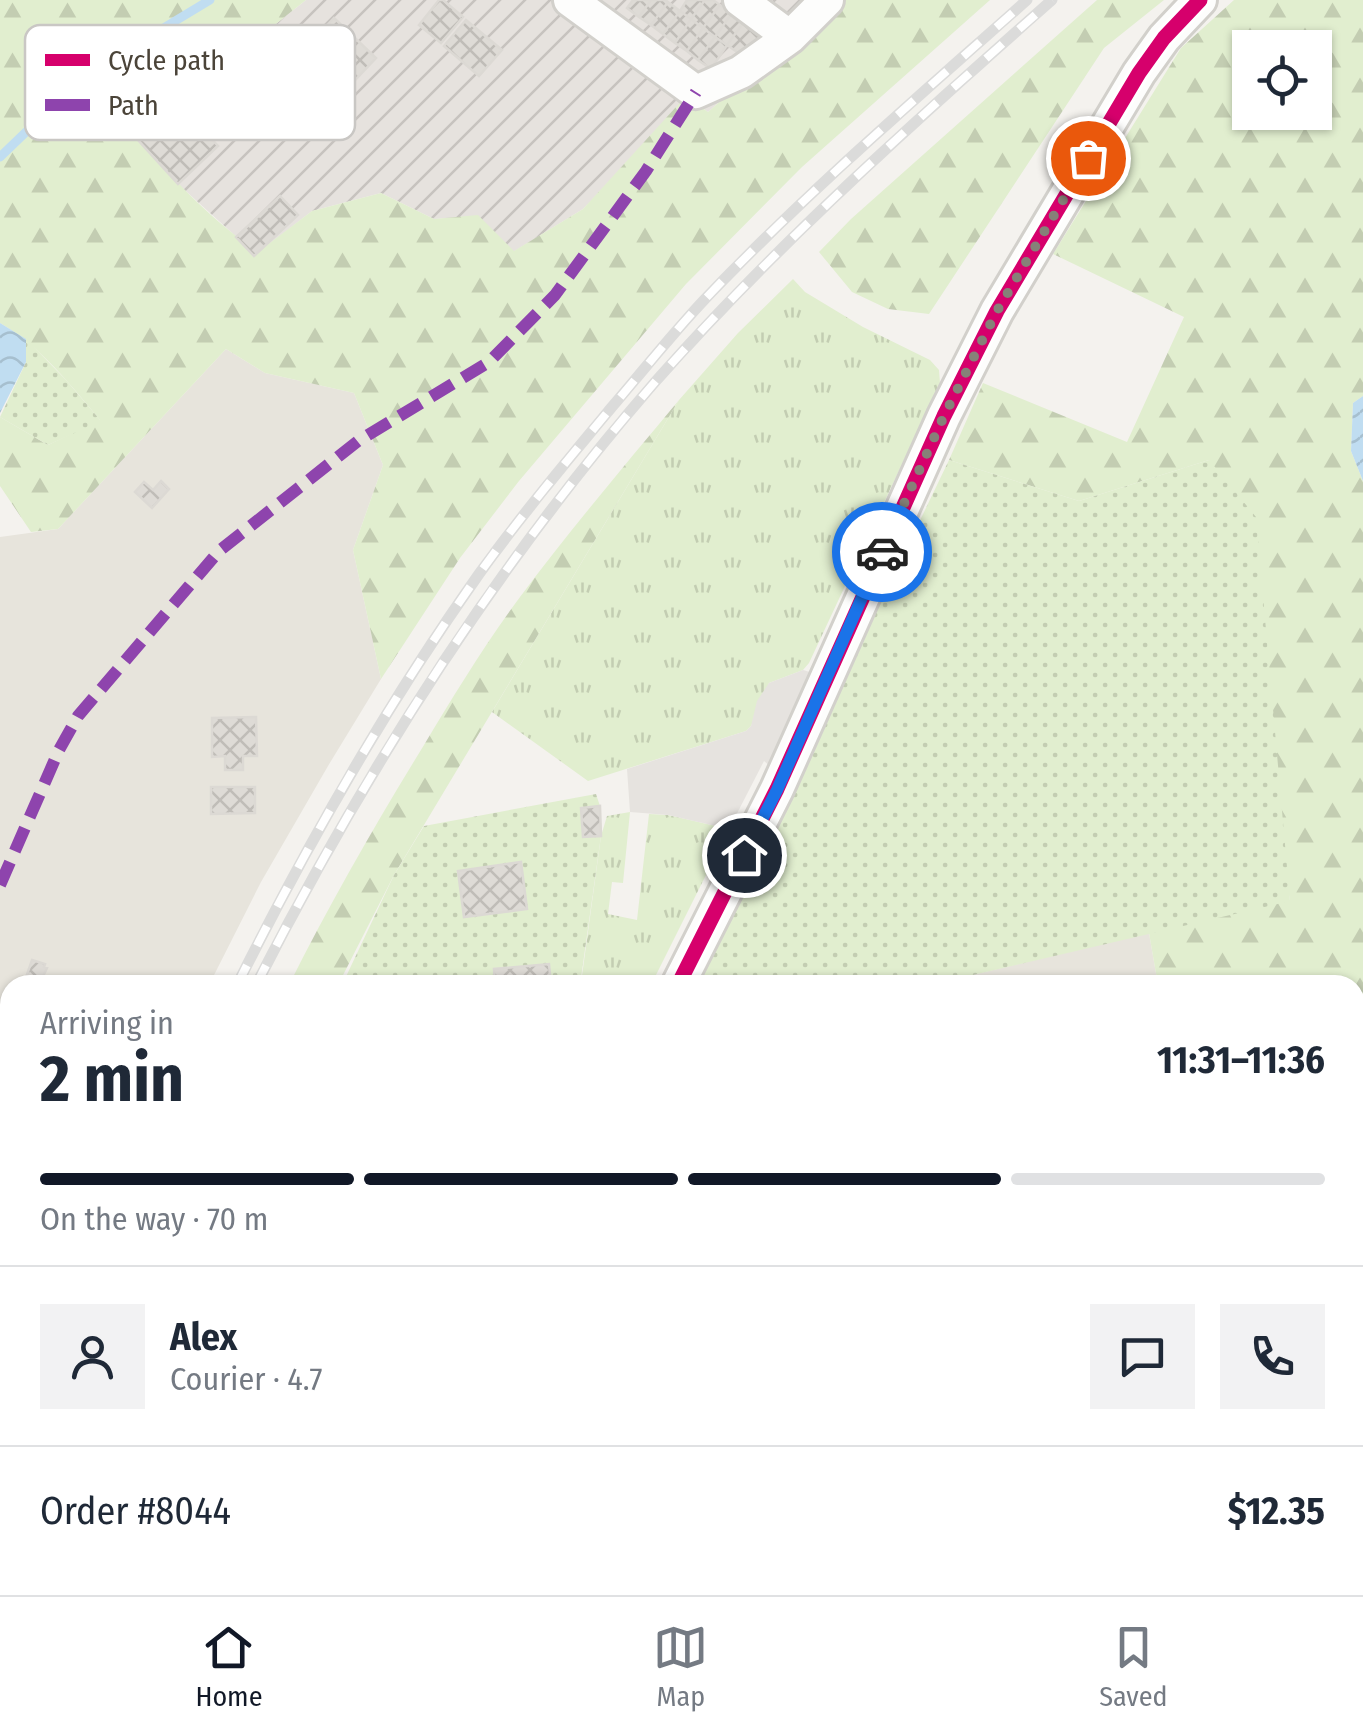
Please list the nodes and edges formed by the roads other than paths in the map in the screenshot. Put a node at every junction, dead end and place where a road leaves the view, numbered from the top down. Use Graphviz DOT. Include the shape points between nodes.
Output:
graph roads {
  1 [pos="570,0"];
  2 [pos="740,0"];
  3 [pos="826,0"];
  4 [pos="1200,0"];
  5 [pos="790,37"];
  6 [pos="683,975"];
  1 -- 5 [label="street" via="696,92 741,72"];
  2 -- 5 [label="street"];
  3 -- 5 [label="street"];
  4 -- 6 [label="street" via="1139,73 997,311 777,790"];
}
